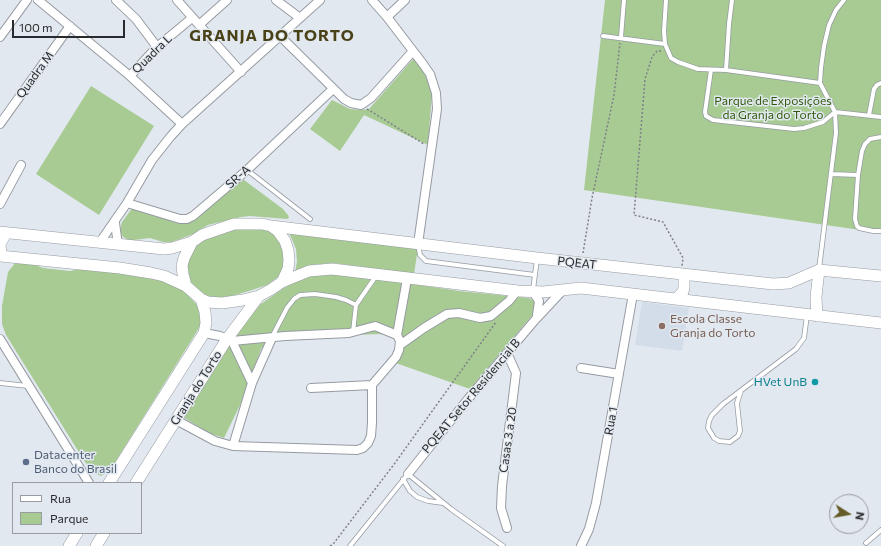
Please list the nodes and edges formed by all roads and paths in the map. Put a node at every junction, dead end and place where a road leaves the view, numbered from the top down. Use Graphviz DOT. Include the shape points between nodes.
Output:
graph roads {
  1 [pos="27,0"];
  2 [pos="38,0"];
  3 [pos="116,0"];
  4 [pos="178,0"];
  5 [pos="227,0"];
  6 [pos="276,0"];
  7 [pos="320,0"];
  8 [pos="372,0"];
  9 [pos="405,0"];
  10 [pos="624,0"];
  11 [pos="666,0"];
  12 [pos="732,0"];
  13 [pos="844,0"];
  14 [pos="387,17"];
  15 [pos="192,18"];
  16 [pos="300,18"];
  17 [pos="199,25"];
  18 [pos="70,26"];
  19 [pos="280,36"];
  20 [pos="603,36"];
  21 [pos="0,37"];
  22 [pos="621,37"];
  23 [pos="664,44"];
  24 [pos="157,47"];
  25 [pos="414,51"];
  26 [pos="667,51"];
  27 [pos="711,70"];
  28 [pos="726,70"];
  29 [pos="241,72"];
  30 [pos="130,76"];
  31 [pos="820,83"];
  32 [pos="881,83"];
  33 [pos="333,89"];
  34 [pos="361,105"];
  35 [pos="835,112"];
  36 [pos="870,115"];
  37 [pos="881,117"];
  38 [pos="0,124"];
  39 [pos="182,124"];
  40 [pos="881,137"];
  41 [pos="432,149"];
  42 [pos="21,165"];
  43 [pos="247,170"];
  44 [pos="831,174"];
  45 [pos="858,175"];
  46 [pos="127,203"];
  47 [pos="0,204"];
  48 [pos="310,220"];
  49 [pos="115,223"];
  50 [pos="271,226"];
  51 [pos="881,231"];
  52 [pos="3,232"];
  53 [pos="100,242"];
  54 [pos="192,242"];
  55 [pos="418,244"];
  56 [pos="118,245"];
  57 [pos="537,258"];
  58 [pos="0,259"];
  59 [pos="581,263"];
  60 [pos="819,270"];
  61 [pos="378,274"];
  62 [pos="682,274"];
  63 [pos="535,275"];
  64 [pos="881,276"];
  65 [pos="407,279"];
  66 [pos="282,282"];
  67 [pos="186,286"];
  68 [pos="564,289"];
  69 [pos="517,291"];
  70 [pos="533,292"];
  71 [pos="633,294"];
  72 [pos="259,296"];
  73 [pos="677,298"];
  74 [pos="202,299"];
  75 [pos="356,305"];
  76 [pos="812,315"];
  77 [pos="500,317"];
  78 [pos="535,320"];
  79 [pos="881,323"];
  80 [pos="353,332"];
  81 [pos="204,333"];
  82 [pos="397,335"];
  83 [pos="272,338"];
  84 [pos="0,339"];
  85 [pos="230,340"];
  86 [pos="400,345"];
  87 [pos="507,353"];
  88 [pos="581,368"];
  89 [pos="619,374"];
  90 [pos="0,383"];
  91 [pos="252,383"];
  92 [pos="372,385"];
  93 [pos="28,386"];
  94 [pos="311,388"];
  95 [pos="741,391"];
  96 [pos="176,420"];
  97 [pos="232,446"];
  98 [pos="406,476"];
  99 [pos="88,482"];
  100 [pos="110,482"];
  101 [pos="137,482"];
  102 [pos="443,503"];
  103 [pos="507,528"];
  104 [pos="881,530"];
  105 [pos="76,534"];
  106 [pos="103,534"];
  107 [pos="866,543"];
  108 [pos="69,546"];
  109 [pos="96,546"];
  110 [pos="330,546"];
  111 [pos="350,546"];
  112 [pos="503,546"];
  113 [pos="581,546"];
  1 -- 21 [label="street"];
  2 -- 18 [label="street, Quadra L"];
  3 -- 24 [label="street" via="133,16"];
  4 -- 15 [label="street"];
  5 -- 17 [label="street"];
  6 -- 16 [label="street"];
  7 -- 16 [label="street"];
  8 -- 14 [label="street"];
  9 -- 14 [label="street"];
  10 -- 22 [label="lane"];
  11 -- 23 [label="lane"];
  12 -- 28 [label="lane"];
  13 -- 31 [label="lane" via="829,25"];
  14 -- 25 [label="street"];
  15 -- 17 [label="street"];
  15 -- 24 [label="street, Quadra L"];
  16 -- 19 [label="street"];
  17 -- 29 [label="street"];
  18 -- 30 [label="street, Quadra L"];
  18 -- 38 [label="street, Quadra M"];
  19 -- 29 [label="street"];
  19 -- 33 [label="street"];
  20 -- 22 [label="lane"];
  22 -- 23 [label="lane"];
  22 -- 59 [label="path" via="614,95"];
  23 -- 26 [label="lane"];
  24 -- 30 [label="street, Quadra L"];
  25 -- 34 [label="street" via="371,98"];
  25 -- 41 [label="street" via="430,74 436,93 437,109"];
  26 -- 27 [label="lane" via="671,58 678,62 698,69"];
  26 -- 62 [label="path" via="657,51 652,57 645,78 634,215 663,222 683,258"];
  27 -- 28 [label="lane"];
  27 -- 35 [label="lane" via="705,112 706,116 714,120 794,129 823,122"];
  28 -- 31 [label="lane"];
  29 -- 39 [label="street"];
  30 -- 39 [label="street"];
  31 -- 35 [label="lane"];
  32 -- 36 [label="lane" via="874,89"];
  33 -- 34 [label="street" via="348,101"];
  33 -- 43 [label="street, SR-A"];
  34 -- 41 [label="path"];
  35 -- 36 [label="lane"];
  35 -- 44 [label="lane" via="836,133"];
  36 -- 37 [label="lane"];
  39 -- 46 [label="street" via="152,160"];
  40 -- 45 [label="lane" via="870,139 865,144"];
  41 -- 55 [label="street"];
  42 -- 47 [label="street"];
  43 -- 46 [label="street, SR-A" via="187,219"];
  43 -- 48 [label="lane"];
  44 -- 45 [label="lane"];
  44 -- 60 [label="lane"];
  45 -- 51 [label="lane" via="855,219 857,226"];
  46 -- 49 [label="street"];
  49 -- 53 [label="street"];
  49 -- 56 [label="street"];
  50 -- 54 [label="street" via="234,224 202,234"];
  50 -- 55 [label="street, PQEAT"];
  50 -- 66 [label="street" via="283,237 288,250 288,269"];
  52 -- 53 [label="street"];
  52 -- 58 [label="street"];
  53 -- 56 [label="street"];
  54 -- 56 [label="street" via="164,249"];
  54 -- 67 [label="street" via="182,266"];
  55 -- 57 [label="street, PQEAT"];
  55 -- 63 [label="lane" via="420,256 426,261"];
  57 -- 59 [label="street, PQEAT"];
  57 -- 63 [label="lane"];
  58 -- 67 [label="street" via="120,268 164,276"];
  59 -- 62 [label="street, PQEAT"];
  60 -- 62 [label="street, PQEAT" via="789,283 773,284"];
  60 -- 64 [label="street, PQEAT"];
  60 -- 76 [label="street"];
  61 -- 65 [label="street, PQEAT"];
  61 -- 66 [label="street, PQEAT" via="320,269"];
  61 -- 75 [label="lane"];
  62 -- 73 [label="street" via="685,283 683,292"];
  63 -- 70 [label="lane"];
  65 -- 69 [label="street, PQEAT"];
  65 -- 82 [label="street"];
  66 -- 72 [label="street"];
  67 -- 74 [label="street"];
  68 -- 70 [label="street, PQEAT"];
  68 -- 71 [label="street, PQEAT" via="580,288"];
  68 -- 78 [label="street, PQEAT Setor Residencial B"];
  69 -- 70 [label="street, PQEAT"];
  69 -- 86 [label="street" via="491,316 480,318 467,314 447,314"];
  70 -- 78 [label="street" via="539,301"];
  71 -- 73 [label="street, PQEAT"];
  71 -- 89 [label="street, Rua 1"];
  72 -- 74 [label="street" via="222,303"];
  72 -- 85 [label="street, Granja do Torto"];
  73 -- 76 [label="street, PQEAT"];
  74 -- 81 [label="street, Granja do Torto" via="206,323"];
  75 -- 80 [label="lane"];
  75 -- 83 [label="lane" via="336,298 300,295 287,308"];
  76 -- 79 [label="street, PQEAT"];
  76 -- 95 [label="lane" via="801,344"];
  77 -- 110 [label="path" via="395,463"];
  78 -- 87 [label="street, PQEAT Setor Residencial B"];
  80 -- 82 [label="street" via="375,326"];
  80 -- 83 [label="street"];
  81 -- 85 [label="street"];
  81 -- 100 [label="street, Granja do Torto"];
  82 -- 86 [label="street"];
  83 -- 85 [label="street"];
  83 -- 91 [label="street"];
  84 -- 93 [label="street"];
  85 -- 91 [label="street"];
  85 -- 96 [label="street, Granja do Torto"];
  86 -- 92 [label="street" via="396,357"];
  87 -- 98 [label="street, PQEAT Setor Residencial B"];
  87 -- 103 [label="street, Casas 3 a 20" via="516,373 501,493 501,508"];
  88 -- 89 [label="street"];
  89 -- 113 [label="street, Rua 1" via="596,503"];
  90 -- 93 [label="lane"];
  91 -- 97 [label="street"];
  92 -- 94 [label="street"];
  92 -- 97 [label="street" via="372,423 368,443 363,448 357,450"];
  93 -- 99 [label="street"];
  95 -- 95 [label="lane" via="723,404 709,421 710,433 719,441 730,442 738,436 740,431 737,402"];
  96 -- 97 [label="street" via="215,441"];
  96 -- 101 [label="street, Granja do Torto"];
  98 -- 102 [label="lane"];
  98 -- 102 [label="lane" via="410,491 417,497"];
  98 -- 111 [label="lane, PQEAT Setor Residencial B"];
  102 -- 112 [label="lane"];
  104 -- 107 [label="lane"];
  105 -- 108 [label="street"];
  106 -- 109 [label="street"];
}
